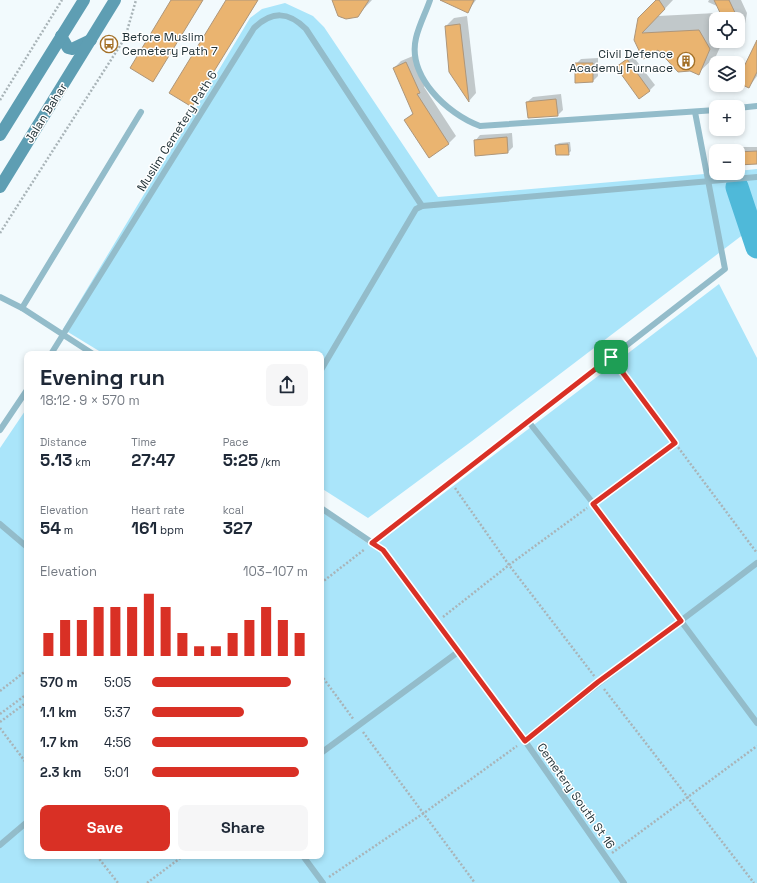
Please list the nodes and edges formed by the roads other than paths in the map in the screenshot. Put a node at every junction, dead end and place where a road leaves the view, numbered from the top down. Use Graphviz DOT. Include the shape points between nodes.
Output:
graph roads {
  1 [pos="84,0"];
  2 [pos="115,0"];
  3 [pos="430,0"];
  4 [pos="61,36"];
  5 [pos="91,40"];
  6 [pos="757,106"];
  7 [pos="745,107"];
  8 [pos="709,111"];
  9 [pos="140,112"];
  10 [pos="695,112"];
  11 [pos="0,135"];
  12 [pos="757,177"];
  13 [pos="707,182"];
  14 [pos="0,187"];
  15 [pos="422,206"];
  16 [pos="0,297"];
  17 [pos="22,308"];
  18 [pos="64,334"];
  19 [pos="53,351"];
  20 [pos="89,351"];
  21 [pos="324,365"];
  22 [pos="24,394"];
  23 [pos="528,421"];
  24 [pos="0,430"];
  25 [pos="324,510"];
  26 [pos="0,524"];
  27 [pos="372,543"];
  28 [pos="24,544"];
  29 [pos="757,563"];
  30 [pos="681,621"];
  31 [pos="458,652"];
  32 [pos="757,723"];
  33 [pos="525,741"];
  34 [pos="324,751"];
  35 [pos="24,825"];
  36 [pos="0,845"];
  37 [pos="305,859"];
  38 [pos="323,882"];
  39 [pos="624,883"];
  1 -- 4 [label="main road"];
  2 -- 5 [label="main road, Jalan Bahar"];
  3 -- 10 [label="lane" via="416,37 415,54 418,68 443,104 465,121 492,127"];
  4 -- 5 [label="main road" via="68,48 72,49"];
  4 -- 11 [label="main road"];
  5 -- 14 [label="main road, Jalan Bahar"];
  6 -- 7 [label="lane"];
  8 -- 10 [label="lane"];
  9 -- 17 [label="lane"];
  10 -- 13 [label="lane"];
  12 -- 13 [label="lane"];
  13 -- 15 [label="lane"];
  13 -- 23 [label="lane" via="725,269"];
  15 -- 18 [label="lane, Muslim Cemetery Path 6" via="306,29 297,20 285,16 264,19 254,28"];
  15 -- 21 [label="lane" via="416,209"];
  16 -- 17 [label="lane"];
  17 -- 18 [label="lane"];
  18 -- 19 [label="lane, Muslim Cemetery Path 6"];
  18 -- 20 [label="lane"];
  22 -- 24 [label="lane"];
  23 -- 27 [label="lane"];
  23 -- 30 [label="lane"];
  25 -- 27 [label="lane, Cemetery South St 16"];
  26 -- 28 [label="lane"];
  27 -- 31 [label="lane, Cemetery South St 16" via="383,550"];
  29 -- 30 [label="lane"];
  30 -- 32 [label="lane"];
  30 -- 33 [label="lane" via="598,682"];
  31 -- 33 [label="lane, Cemetery South St 16"];
  31 -- 34 [label="lane"];
  33 -- 39 [label="lane, Cemetery South St 16"];
  35 -- 36 [label="lane"];
  37 -- 38 [label="lane"];
}
